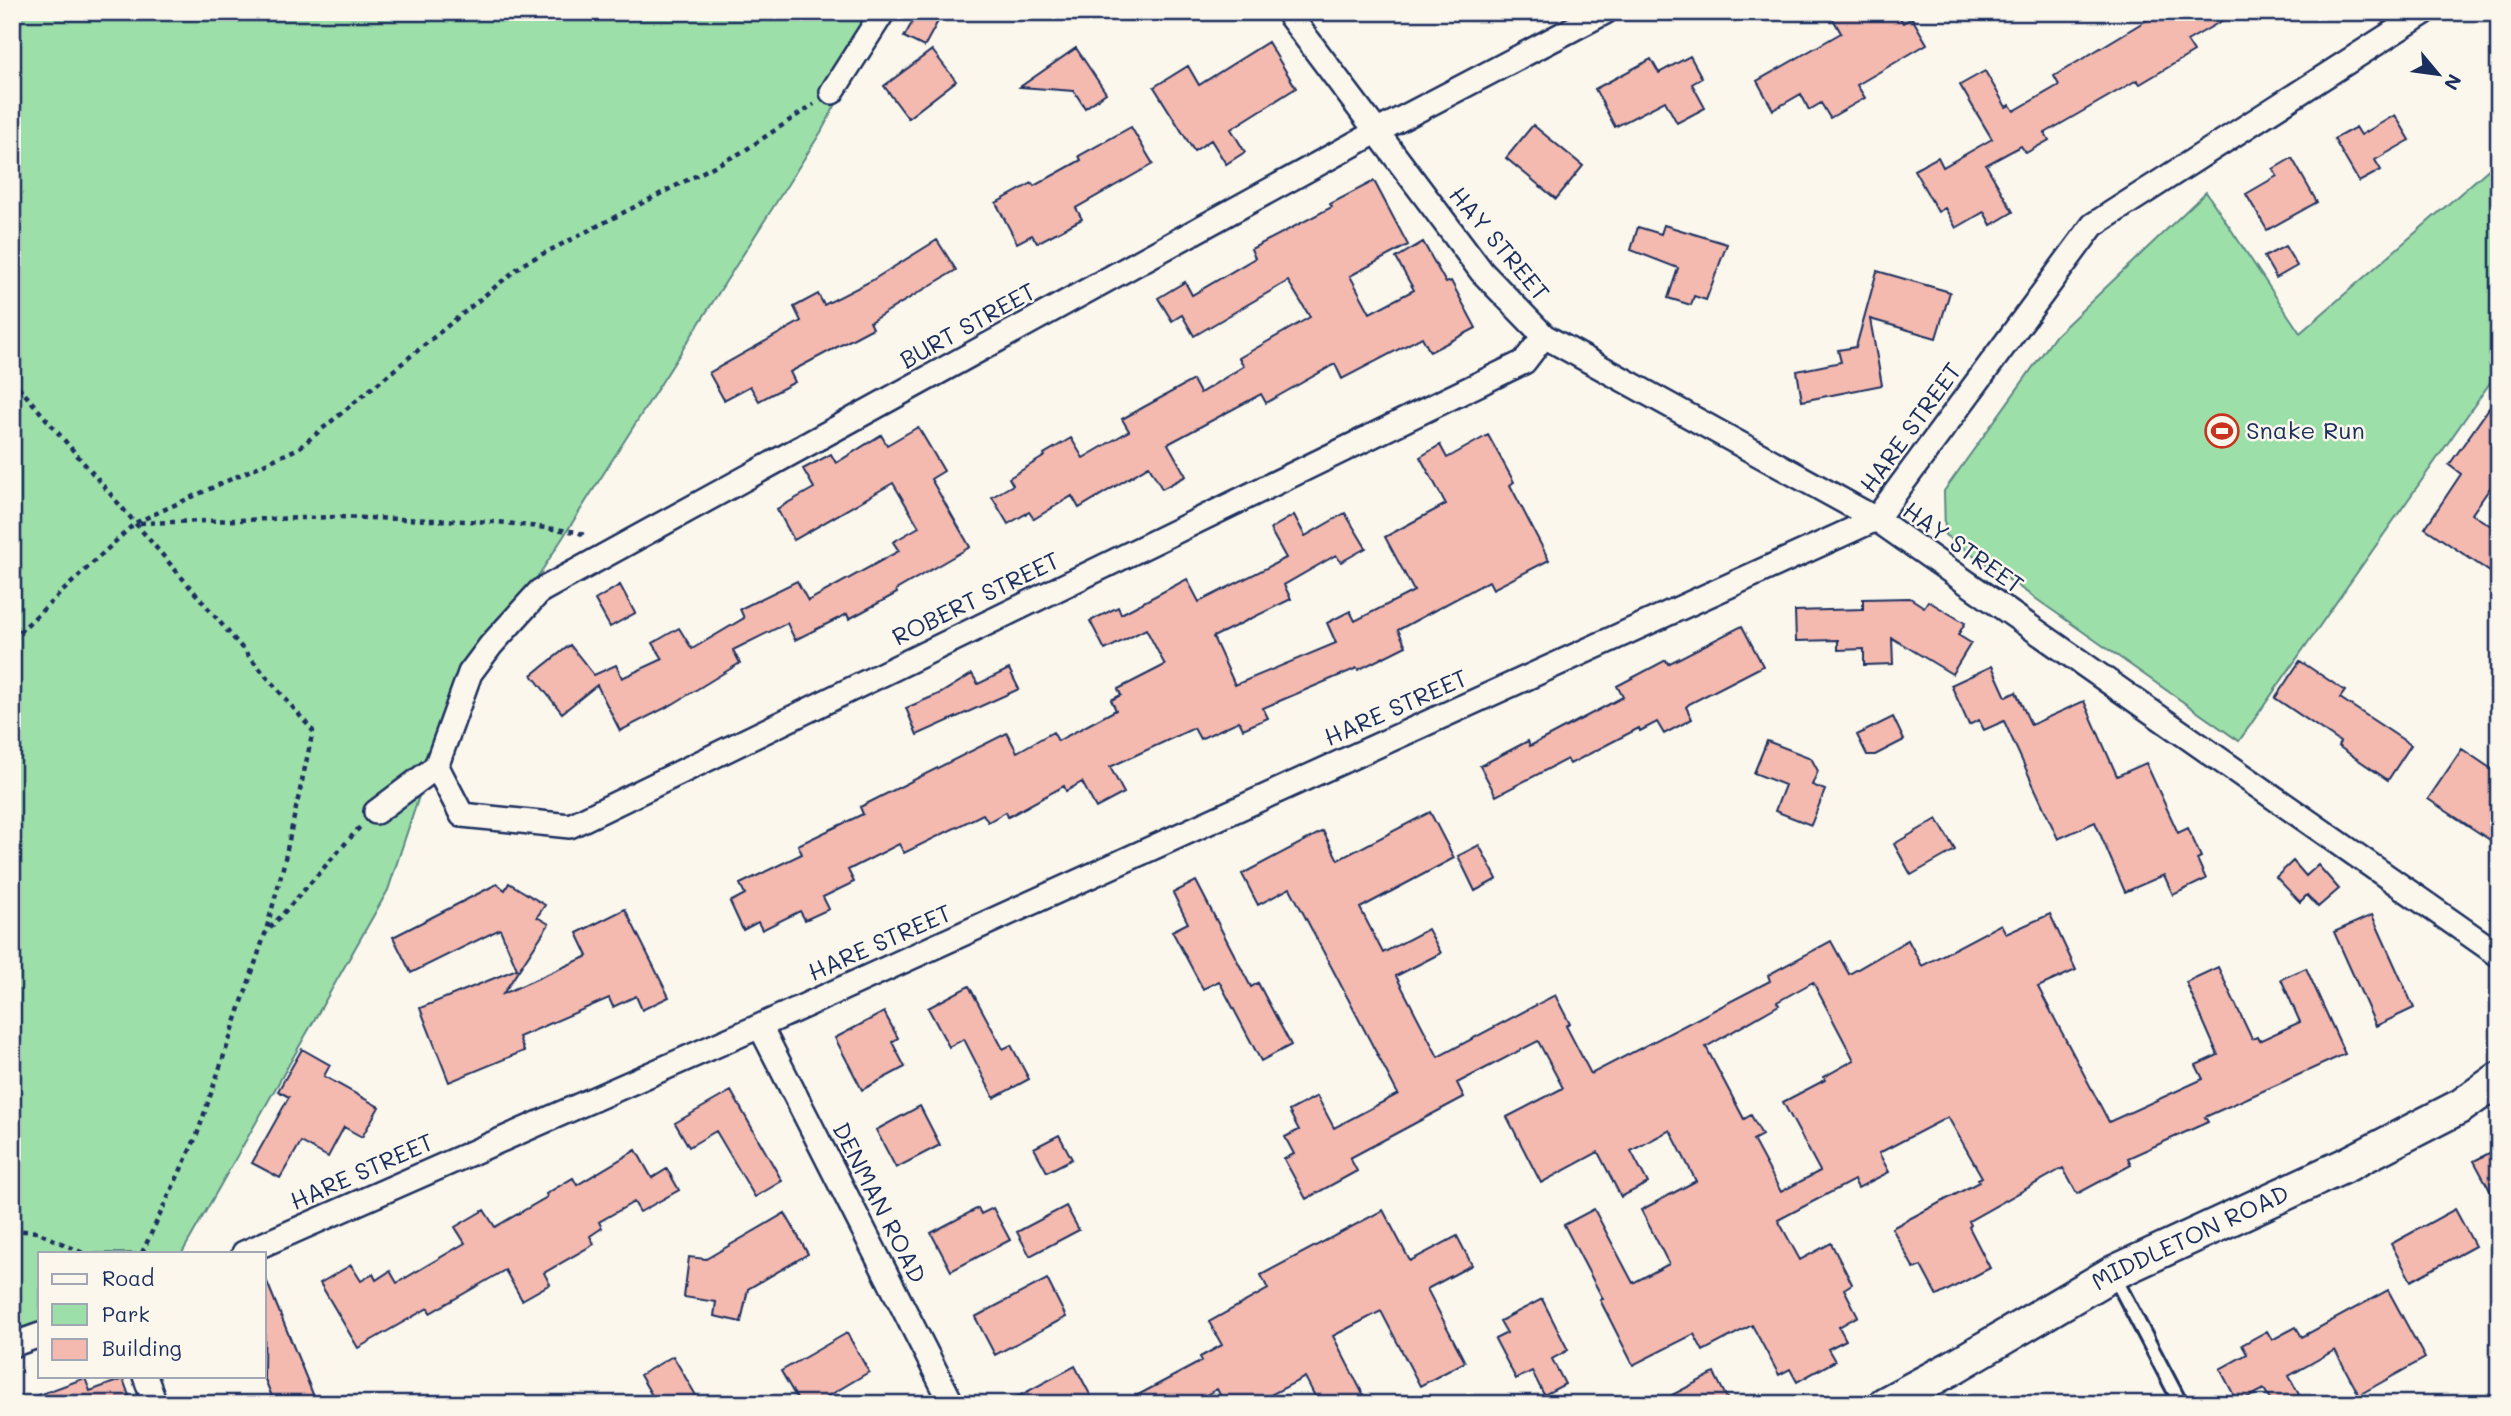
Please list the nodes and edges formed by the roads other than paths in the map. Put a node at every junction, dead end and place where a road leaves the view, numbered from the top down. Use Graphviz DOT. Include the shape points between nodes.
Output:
graph roads {
  1 [pos="883,12"];
  2 [pos="1287,12"];
  3 [pos="1605,12"];
  4 [pos="2425,12"];
  5 [pos="832,92"];
  6 [pos="1376,132"];
  7 [pos="1544,336"];
  8 [pos="1876,519"];
  9 [pos="436,765"];
  10 [pos="376,812"];
  11 [pos="2499,955"];
  12 [pos="760,1026"];
  13 [pos="2499,1079"];
  14 [pos="246,1252"];
  15 [pos="2113,1273"];
  16 [pos="38,1336"];
  17 [pos="12,1345"];
  18 [pos="146,1378"];
  19 [pos="944,1401"];
  20 [pos="155,1404"];
  21 [pos="1885,1404"];
  22 [pos="2181,1404"];
  1 -- 5 [label="street"];
  2 -- 6 [label="street, HAY STREET"];
  3 -- 6 [label="street, BURT STREET"];
  4 -- 8 [label="street, HARE STREET" via="2094,225"];
  6 -- 7 [label="street, HAY STREET" via="1482,272"];
  6 -- 9 [label="street, BURT STREET" via="540,591 470,673"];
  7 -- 8 [label="street, HAY STREET"];
  7 -- 9 [label="street, ROBERT STREET" via="1524,362 570,825 462,815"];
  8 -- 11 [label="street, HAY STREET"];
  8 -- 12 [label="street, HARE STREET"];
  9 -- 10 [label="street"];
  12 -- 14 [label="street, HARE STREET"];
  12 -- 19 [label="street, DENMAN ROAD"];
  13 -- 15 [label="main road, MIDDLETON ROAD" via="2461,1106 2346,1165"];
  15 -- 21 [label="main road, MIDDLETON ROAD"];
  15 -- 22 [label="lane"];
  16 -- 17 [label="street"];
  18 -- 20 [label="street"];
}
